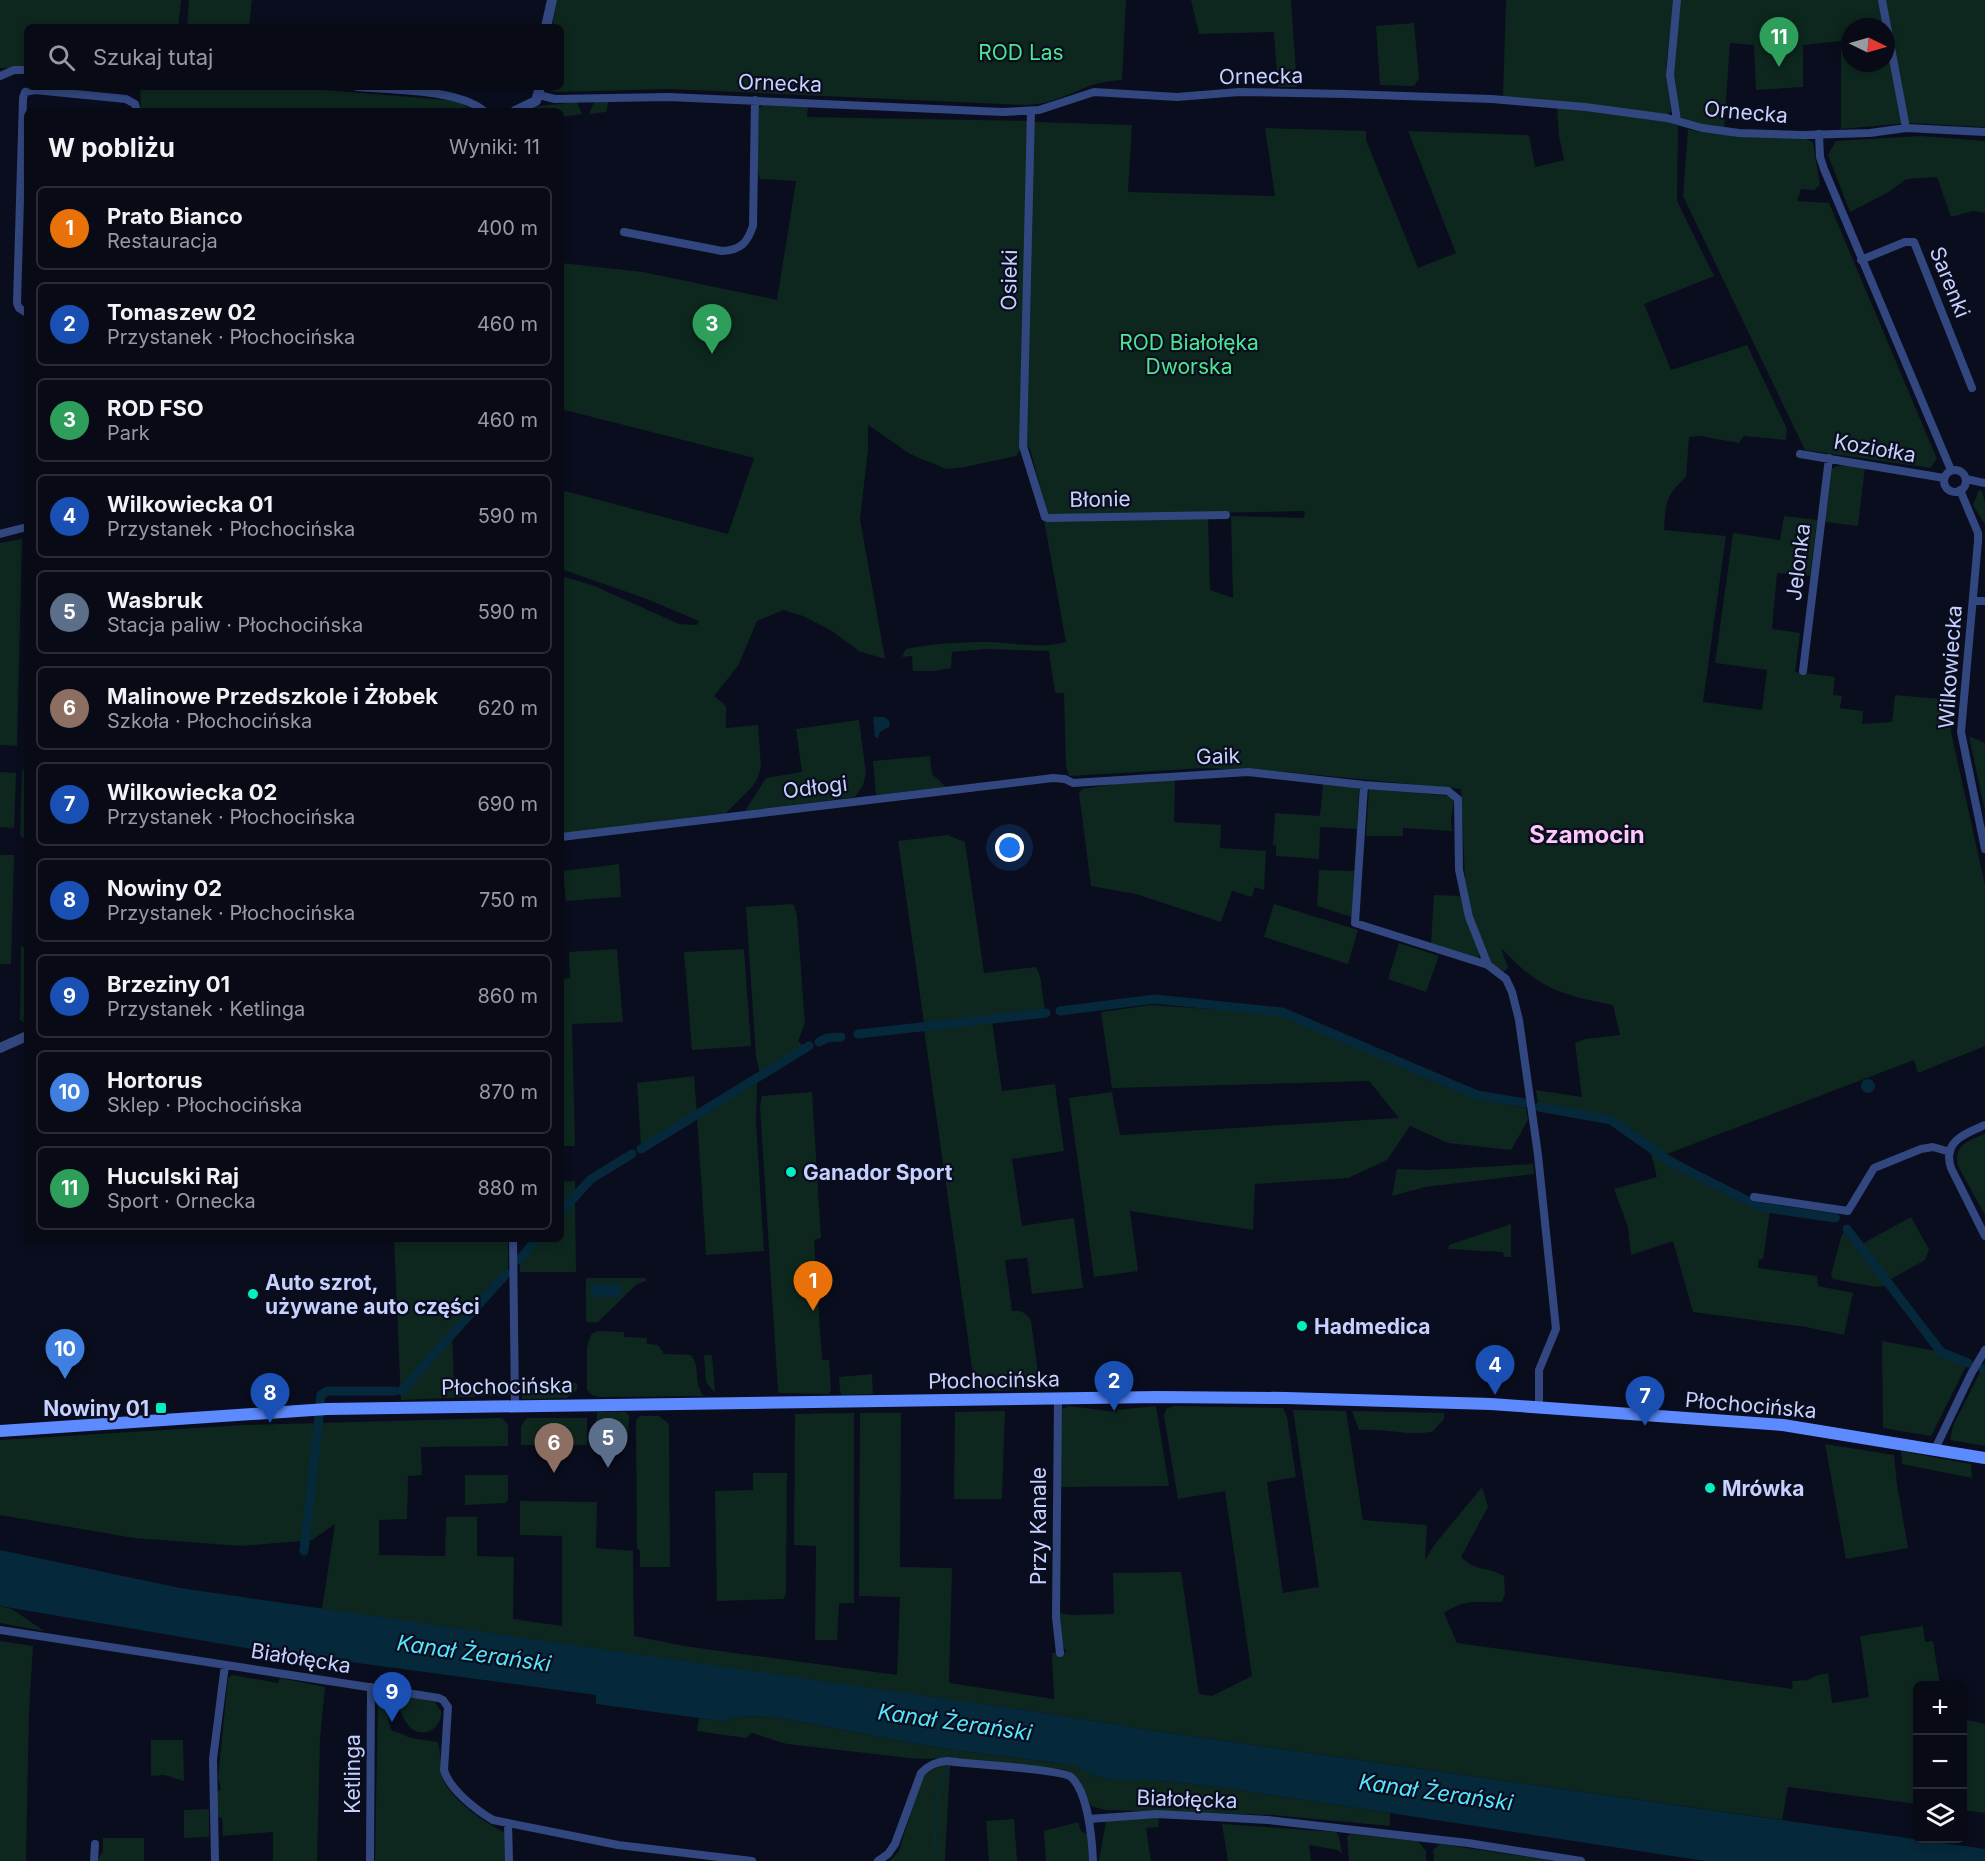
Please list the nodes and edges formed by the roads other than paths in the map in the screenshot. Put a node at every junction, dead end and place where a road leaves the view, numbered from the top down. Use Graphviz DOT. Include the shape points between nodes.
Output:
graph roads {
  1 [pos="552,0"];
  2 [pos="1677,0"];
  3 [pos="1882,0"];
  4 [pos="547,24"];
  5 [pos="24,70"];
  6 [pos="0,76"];
  7 [pos="35,90"];
  8 [pos="35,90"];
  9 [pos="389,90"];
  10 [pos="540,91"];
  11 [pos="755,100"];
  12 [pos="136,108"];
  13 [pos="480,108"];
  14 [pos="522,108"];
  15 [pos="1031,111"];
  16 [pos="1677,120"];
  17 [pos="1906,128"];
  18 [pos="1985,132"];
  19 [pos="1819,135"];
  20 [pos="624,232"];
  21 [pos="1861,260"];
  22 [pos="24,311"];
  23 [pos="1972,388"];
  24 [pos="1024,450"];
  25 [pos="1800,454"];
  26 [pos="1829,458"];
  27 [pos="1951,470"];
  28 [pos="1944,478"];
  29 [pos="1966,479"];
  30 [pos="1985,483"];
  31 [pos="1960,490"];
  32 [pos="1226,514"];
  33 [pos="24,529"];
  34 [pos="0,534"];
  35 [pos="1973,601"];
  36 [pos="1985,601"];
  37 [pos="1803,671"];
  38 [pos="1073,783"];
  39 [pos="1364,785"];
  40 [pos="564,837"];
  41 [pos="1985,849"];
  42 [pos="1488,965"];
  43 [pos="24,1037"];
  44 [pos="0,1048"];
  45 [pos="1985,1125"];
  46 [pos="1950,1152"];
  47 [pos="1754,1197"];
  48 [pos="1985,1236"];
  49 [pos="513,1242"];
  50 [pos="1985,1350"];
  51 [pos="1058,1399"];
  52 [pos="515,1406"];
  53 [pos="1539,1408"];
  54 [pos="0,1431"];
  55 [pos="1935,1449"];
  56 [pos="1985,1458"];
  57 [pos="0,1630"];
  58 [pos="1060,1653"];
  59 [pos="225,1665"];
  60 [pos="371,1687"];
  61 [pos="1089,1819"];
  62 [pos="508,1823"];
  63 [pos="94,1844"];
  64 [pos="94,1861"];
  65 [pos="214,1861"];
  66 [pos="370,1861"];
  67 [pos="509,1861"];
  68 [pos="752,1861"];
  69 [pos="878,1861"];
  70 [pos="1093,1861"];
  71 [pos="1581,1861"];
  1 -- 4 [label="street"];
  2 -- 16 [label="street" via="1670,75"];
  3 -- 17 [label="street"];
  5 -- 6 [label="street"];
  7 -- 12 [label="street" via="126,99"];
  8 -- 22 [label="street" via="25,92 22,109 17,303"];
  9 -- 13 [label="street" via="454,96"];
  10 -- 11 [label="street, Ornecka" via="555,99 668,96"];
  10 -- 14 [label="street" via="532,104"];
  11 -- 15 [label="street, Ornecka"];
  11 -- 20 [label="street" via="753,226 743,246 722,251"];
  15 -- 16 [label="street, Ornecka" via="1094,92 1177,97 1239,92 1516,100"];
  15 -- 24 [label="street, Osieki"];
  16 -- 19 [label="street, Ornecka" via="1717,131"];
  17 -- 18 [label="street, Ornecka"];
  17 -- 19 [label="street, Ornecka"];
  19 -- 21 [label="street" via="1824,169"];
  21 -- 23 [label="street, Sarenki" via="1914,242"];
  21 -- 27 [label="street"];
  24 -- 32 [label="street, Błonie" via="1047,518"];
  25 -- 26 [label="street, Koziołka"];
  26 -- 28 [label="street, Koziołka"];
  26 -- 37 [label="street, Jelonka"];
  27 -- 28 [label="street"];
  27 -- 29 [label="street" via="1962,472"];
  28 -- 31 [label="street" via="1949,490"];
  29 -- 30 [label="street"];
  29 -- 31 [label="street"];
  31 -- 35 [label="street, Wilkowiecka" via="1978,533"];
  33 -- 34 [label="street"];
  35 -- 36 [label="street"];
  35 -- 41 [label="street, Wilkowiecka" via="1961,732"];
  38 -- 39 [label="street, Gaik" via="1248,772"];
  38 -- 40 [label="street, Odłogi" via="1053,777"];
  39 -- 42 [label="street, Gaik" via="1448,791 1458,799 1458,870 1469,917"];
  39 -- 42 [label="street" via="1355,923"];
  42 -- 53 [label="street" via="1506,979 1512,992 1538,1151 1556,1329 1539,1370"];
  43 -- 44 [label="street"];
  45 -- 46 [label="street" via="1961,1135"];
  46 -- 47 [label="street" via="1933,1147 1921,1149 1874,1167 1848,1211"];
  46 -- 48 [label="street" via="1951,1168"];
  49 -- 52 [label="street"];
  50 -- 55 [label="street"];
  51 -- 52 [label="main road, Płochocińska"];
  51 -- 53 [label="main road, Płochocińska" via="1286,1398"];
  51 -- 58 [label="street, Przy Kanale" via="1056,1617"];
  52 -- 54 [label="main road, Płochocińska" via="327,1408"];
  53 -- 55 [label="main road, Płochocińska" via="1783,1425"];
  55 -- 56 [label="main road, Płochocińska"];
  57 -- 59 [label="street, Białołęcka"];
  59 -- 60 [label="street, Białołęcka"];
  59 -- 65 [label="street" via="213,1759"];
  60 -- 62 [label="street, Białołęcka" via="443,1700 448,1707 446,1778 478,1811"];
  60 -- 66 [label="street, Ketlinga"];
  61 -- 69 [label="street" via="1079,1790 1066,1774 938,1762 921,1773 895,1844"];
  61 -- 70 [label="street"];
  61 -- 71 [label="street, Białołęcka" via="1157,1814 1268,1820 1468,1843"];
  62 -- 67 [label="street"];
  62 -- 68 [label="street, Białołęcka" via="618,1845"];
  63 -- 64 [label="street"];
}
